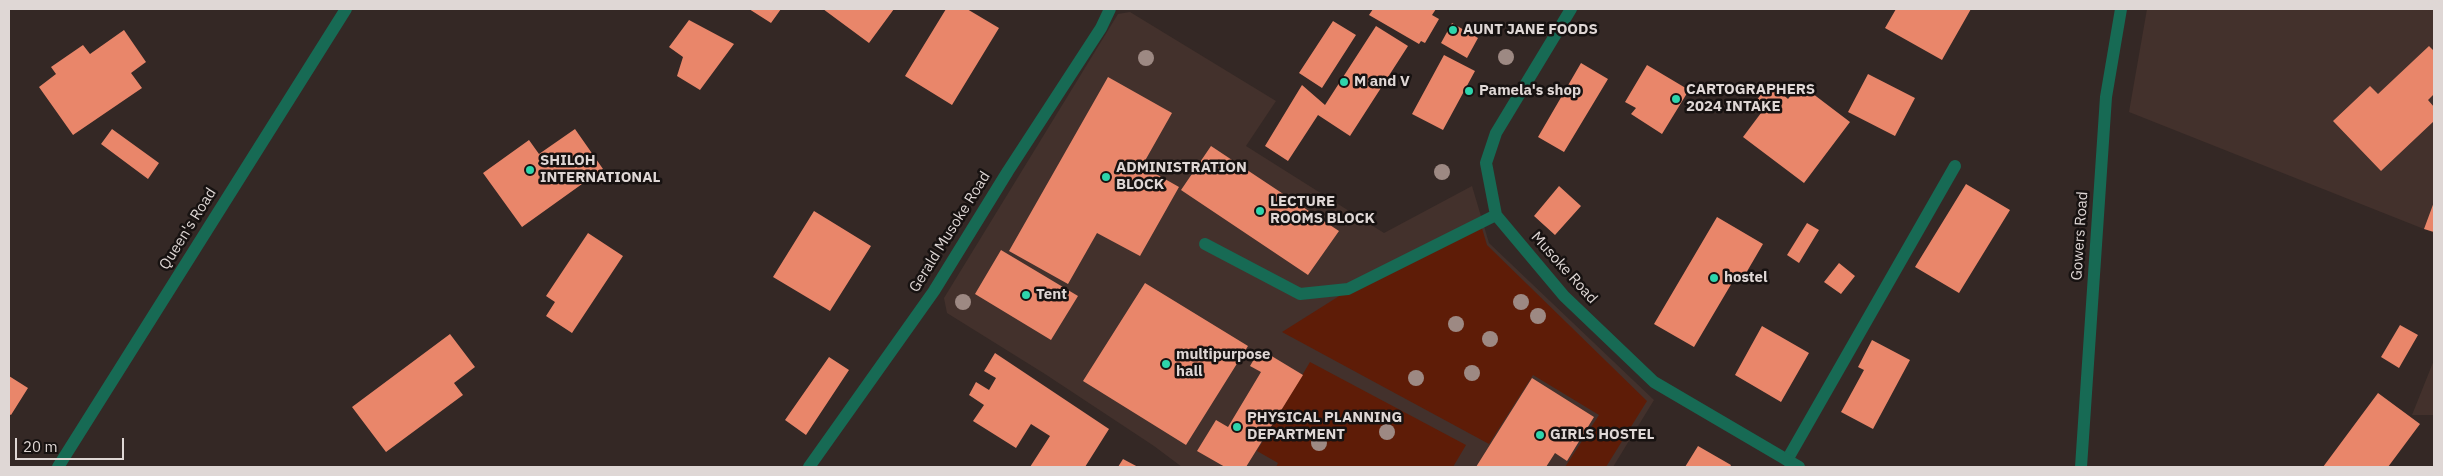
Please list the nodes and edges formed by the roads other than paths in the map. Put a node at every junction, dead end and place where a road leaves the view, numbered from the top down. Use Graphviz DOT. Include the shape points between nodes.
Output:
graph roads {
  1 [pos="346,9"];
  2 [pos="1110,9"];
  3 [pos="1571,9"];
  4 [pos="2121,9"];
  5 [pos="1955,166"];
  6 [pos="1496,216"];
  7 [pos="1205,244"];
  8 [pos="1787,460"];
  9 [pos="58,467"];
  10 [pos="809,467"];
  11 [pos="1799,467"];
  12 [pos="2081,467"];
  1 -- 9 [label="street, Queen's Road"];
  2 -- 10 [label="street, Gerald Musoke Road" via="934,291"];
  3 -- 6 [label="street, Musoke Road" via="1496,133 1486,163"];
  4 -- 12 [label="street, Gowers Road" via="2106,97"];
  5 -- 8 [label="street"];
  6 -- 7 [label="street" via="1348,289 1300,294"];
  6 -- 8 [label="street, Musoke Road" via="1564,296 1654,382"];
  8 -- 11 [label="street, Musoke Road"];
}
